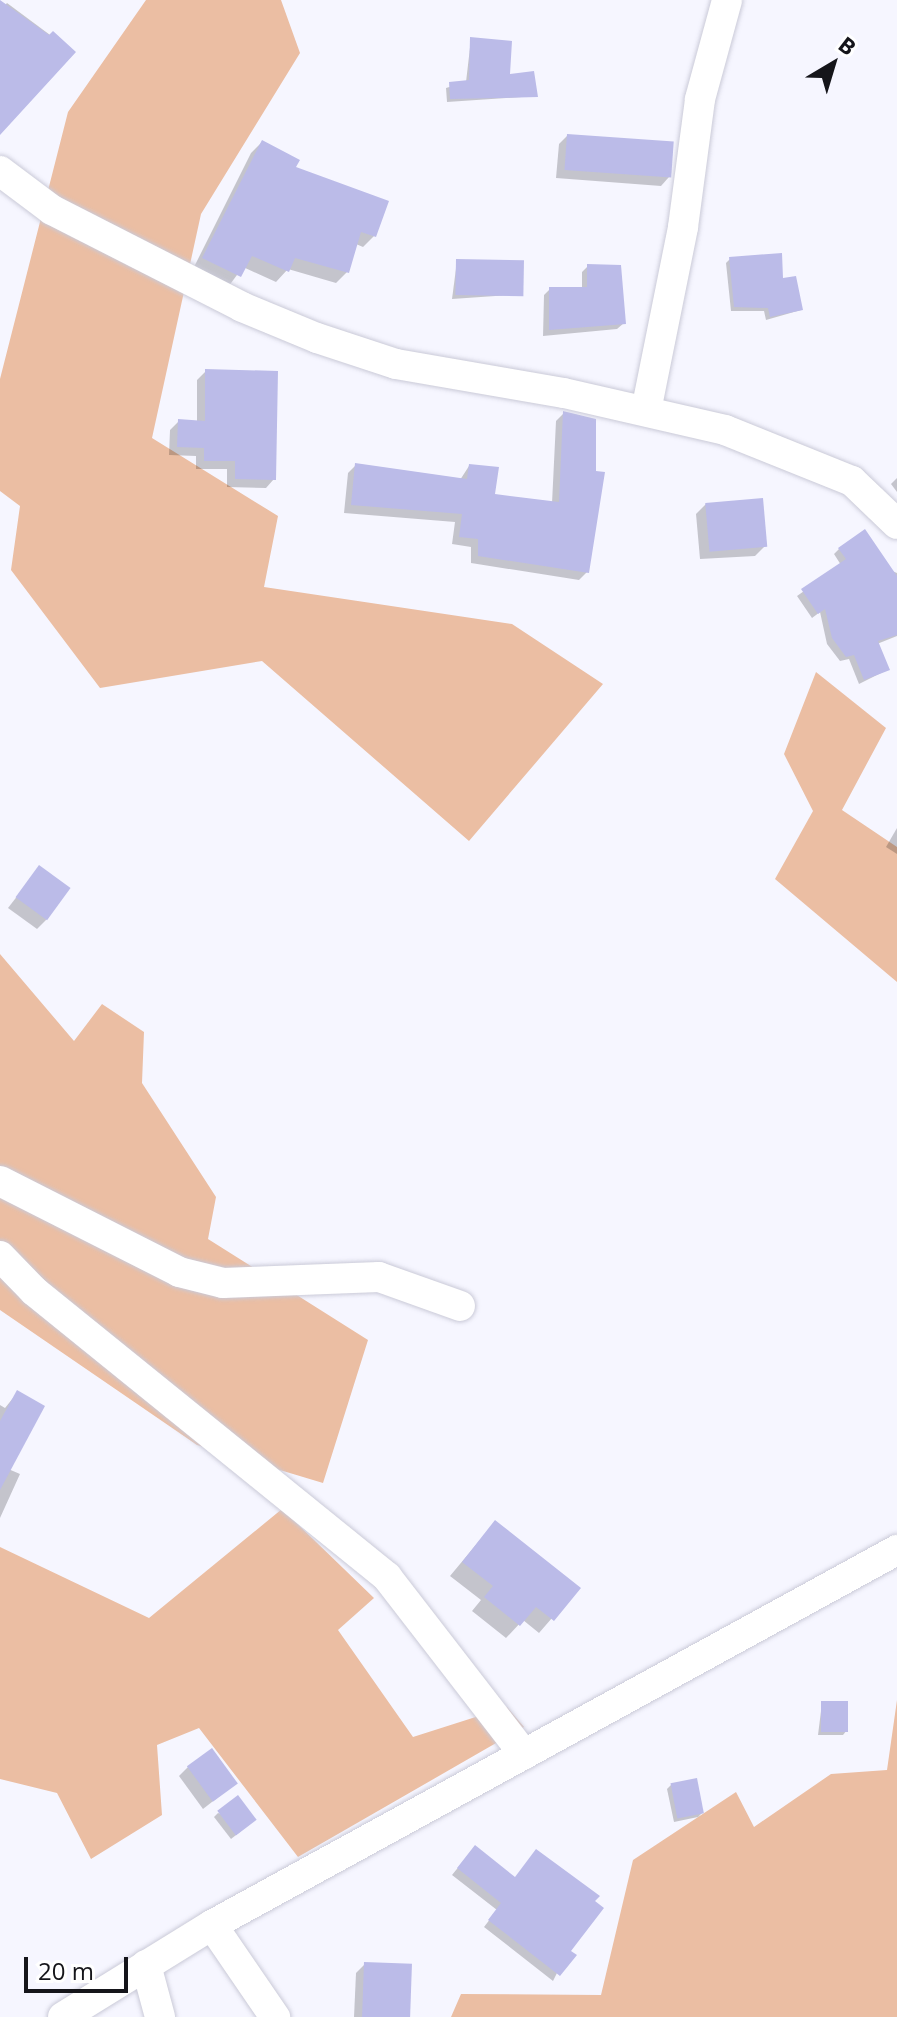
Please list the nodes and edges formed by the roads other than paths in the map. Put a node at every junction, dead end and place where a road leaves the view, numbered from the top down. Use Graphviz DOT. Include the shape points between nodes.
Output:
graph roads {
  1 [pos="727,0"];
  2 [pos="0,171"];
  3 [pos="646,411"];
  4 [pos="897,524"];
  5 [pos="0,1181"];
  6 [pos="0,1256"];
  7 [pos="460,1306"];
  8 [pos="897,1550"];
  9 [pos="524,1754"];
  10 [pos="212,1925"];
  11 [pos="146,1965"];
  12 [pos="63,2017"];
  13 [pos="160,2017"];
  14 [pos="275,2017"];
  1 -- 3 [label="street" via="700,99 683,227"];
  2 -- 3 [label="street" via="52,210 242,307 317,338 396,364"];
  3 -- 4 [label="street" via="725,430 852,481"];
  5 -- 7 [label="street" via="179,1272 223,1283 379,1277"];
  6 -- 9 [label="street" via="45,1300 387,1577"];
  8 -- 9 [label="street"];
  9 -- 10 [label="street"];
  10 -- 11 [label="street"];
  10 -- 14 [label="street"];
  11 -- 12 [label="street"];
  11 -- 13 [label="street"];
}
